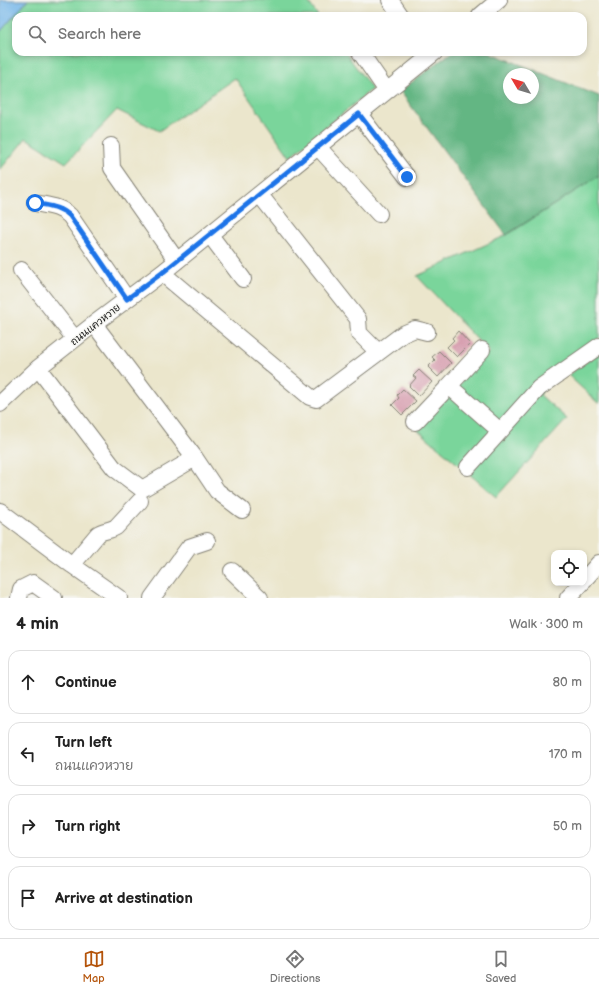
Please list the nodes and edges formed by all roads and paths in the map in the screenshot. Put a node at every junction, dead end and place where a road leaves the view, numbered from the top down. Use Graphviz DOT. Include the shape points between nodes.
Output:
graph roads {
  1 [pos="390,0"];
  2 [pos="499,0"];
  3 [pos="398,12"];
  4 [pos="485,12"];
  5 [pos="363,56"];
  6 [pos="428,56"];
  7 [pos="387,91"];
  8 [pos="359,114"];
  9 [pos="111,146"];
  10 [pos="318,147"];
  11 [pos="407,177"];
  12 [pos="260,194"];
  13 [pos="35,203"];
  14 [pos="379,214"];
  15 [pos="210,234"];
  16 [pos="177,261"];
  17 [pos="21,270"];
  18 [pos="162,273"];
  19 [pos="243,279"];
  20 [pos="127,299"];
  21 [pos="94,324"];
  22 [pos="427,332"];
  23 [pos="75,338"];
  24 [pos="599,346"];
  25 [pos="482,350"];
  26 [pos="378,352"];
  27 [pos="38,368"];
  28 [pos="449,386"];
  29 [pos="0,404"];
  30 [pos="415,422"];
  31 [pos="500,431"];
  32 [pos="195,458"];
  33 [pos="468,467"];
  34 [pos="140,501"];
  35 [pos="242,510"];
  36 [pos="0,511"];
  37 [pos="208,541"];
  38 [pos="599,563"];
  39 [pos="72,565"];
  40 [pos="232,571"];
  41 [pos="587,577"];
  42 [pos="579,586"];
  43 [pos="19,598"];
  44 [pos="54,598"];
  45 [pos="119,598"];
  46 [pos="152,598"];
  47 [pos="260,598"];
  48 [pos="568,598"];
  1 -- 3 [label="street"];
  2 -- 4 [label="street"];
  5 -- 7 [label="street"];
  6 -- 7 [label="street, ถนนแควหวาย"];
  7 -- 8 [label="street, ถนนแควหวาย"];
  8 -- 10 [label="street, ถนนแควหวาย"];
  8 -- 11 [label="street"];
  9 -- 16 [label="street" via="112,168"];
  10 -- 12 [label="street, ถนนแควหวาย"];
  10 -- 14 [label="street"];
  12 -- 15 [label="street, ถนนแควหวาย"];
  12 -- 26 [label="street" via="358,319 359,333"];
  13 -- 20 [label="street" via="58,208 70,216"];
  15 -- 16 [label="street, ถนนแควหวาย"];
  15 -- 19 [label="street"];
  16 -- 18 [label="street, ถนนแควหวาย"];
  17 -- 23 [label="street"];
  18 -- 20 [label="street, ถนนแควหวาย"];
  18 -- 26 [label="street" via="310,397 316,399"];
  20 -- 21 [label="street, ถนนแควหวาย"];
  21 -- 23 [label="street, ถนนแควหวาย"];
  21 -- 32 [label="street"];
  22 -- 26 [label="street" via="415,329 403,334"];
  23 -- 27 [label="street, ถนนแควหวาย"];
  24 -- 31 [label="street" via="539,388"];
  25 -- 28 [label="street"];
  27 -- 29 [label="street, ถนนแควหวาย"];
  27 -- 32 [label="street" via="114,468 142,489"];
  28 -- 30 [label="street"];
  28 -- 31 [label="street"];
  31 -- 33 [label="street"];
  32 -- 35 [label="street" via="217,491"];
  34 -- 39 [label="street" via="116,527 101,531"];
  36 -- 39 [label="street"];
  37 -- 46 [label="street" via="189,548"];
  38 -- 41 [label="street"];
  39 -- 45 [label="street"];
  40 -- 47 [label="street"];
  42 -- 48 [label="street"];
  43 -- 44 [label="street" via="21,589 33,583"];
}
